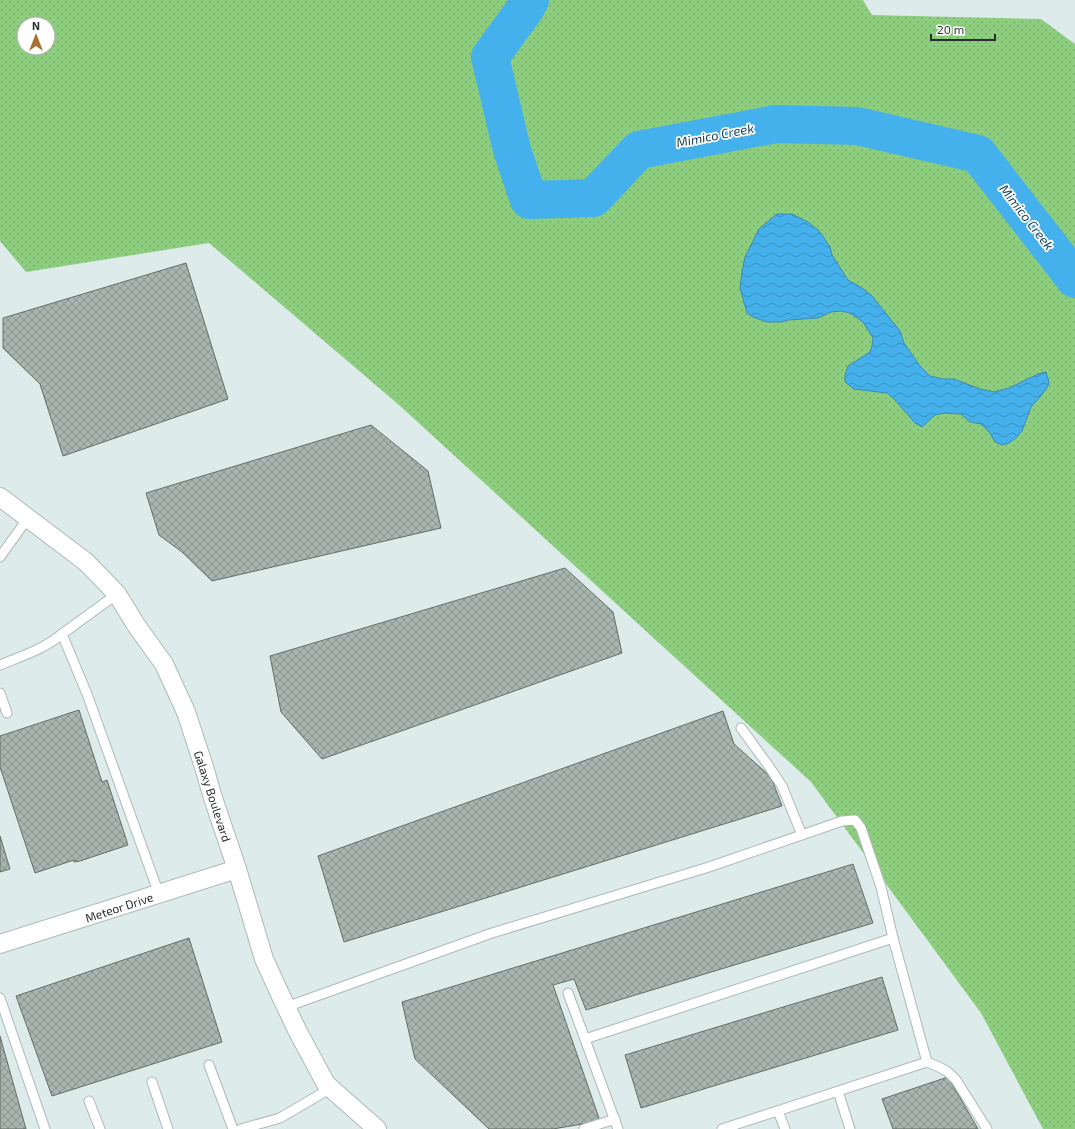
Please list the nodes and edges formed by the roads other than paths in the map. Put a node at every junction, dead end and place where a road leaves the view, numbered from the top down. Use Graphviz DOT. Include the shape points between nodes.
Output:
graph roads {
  1 [pos="0,497"];
  2 [pos="28,518"];
  3 [pos="0,557"];
  4 [pos="117,594"];
  5 [pos="62,634"];
  6 [pos="0,665"];
  7 [pos="0,693"];
  8 [pos="7,713"];
  9 [pos="741,728"];
  10 [pos="802,835"];
  11 [pos="237,869"];
  12 [pos="159,894"];
  13 [pos="893,938"];
  14 [pos="0,944"];
  15 [pos="568,993"];
  16 [pos="0,998"];
  17 [pos="286,1007"];
  18 [pos="585,1039"];
  19 [pos="926,1062"];
  20 [pos="209,1065"];
  21 [pos="152,1082"];
  22 [pos="331,1088"];
  23 [pos="838,1091"];
  24 [pos="89,1101"];
  25 [pos="778,1111"];
  26 [pos="615,1119"];
  27 [pos="45,1129"];
  28 [pos="100,1129"];
  29 [pos="168,1129"];
  30 [pos="233,1129"];
  31 [pos="242,1129"];
  32 [pos="377,1129"];
  33 [pos="584,1129"];
  34 [pos="618,1129"];
  35 [pos="722,1129"];
  36 [pos="784,1129"];
  37 [pos="850,1129"];
  38 [pos="988,1129"];
  1 -- 2 [label="street, Galaxy Boulevard"];
  2 -- 3 [label="lane"];
  2 -- 4 [label="street, Galaxy Boulevard" via="86,562"];
  4 -- 5 [label="lane"];
  4 -- 11 [label="street, Galaxy Boulevard" via="164,664 186,712"];
  5 -- 6 [label="lane" via="38,650"];
  5 -- 12 [label="lane" via="87,694"];
  7 -- 8 [label="lane"];
  9 -- 10 [label="lane" via="782,786"];
  10 -- 13 [label="lane" via="842,821 855,820 861,828 881,887"];
  10 -- 17 [label="lane" via="710,867 492,933"];
  11 -- 12 [label="street, Meteor Drive"];
  11 -- 17 [label="street, Galaxy Boulevard" via="264,958"];
  12 -- 14 [label="street, Meteor Drive"];
  13 -- 18 [label="lane"];
  13 -- 19 [label="lane"];
  15 -- 18 [label="lane"];
  16 -- 27 [label="lane"];
  17 -- 22 [label="street, Galaxy Boulevard" via="326,1084"];
  18 -- 26 [label="lane"];
  19 -- 23 [label="lane"];
  19 -- 38 [label="lane" via="948,1072 956,1080"];
  20 -- 30 [label="lane"];
  21 -- 29 [label="lane"];
  22 -- 31 [label="lane" via="280,1118"];
  22 -- 32 [label="street, Galaxy Boulevard"];
  23 -- 25 [label="lane"];
  23 -- 37 [label="lane"];
  24 -- 28 [label="lane"];
  25 -- 35 [label="lane"];
  25 -- 36 [label="lane"];
  26 -- 33 [label="lane"];
  26 -- 34 [label="lane"];
}
